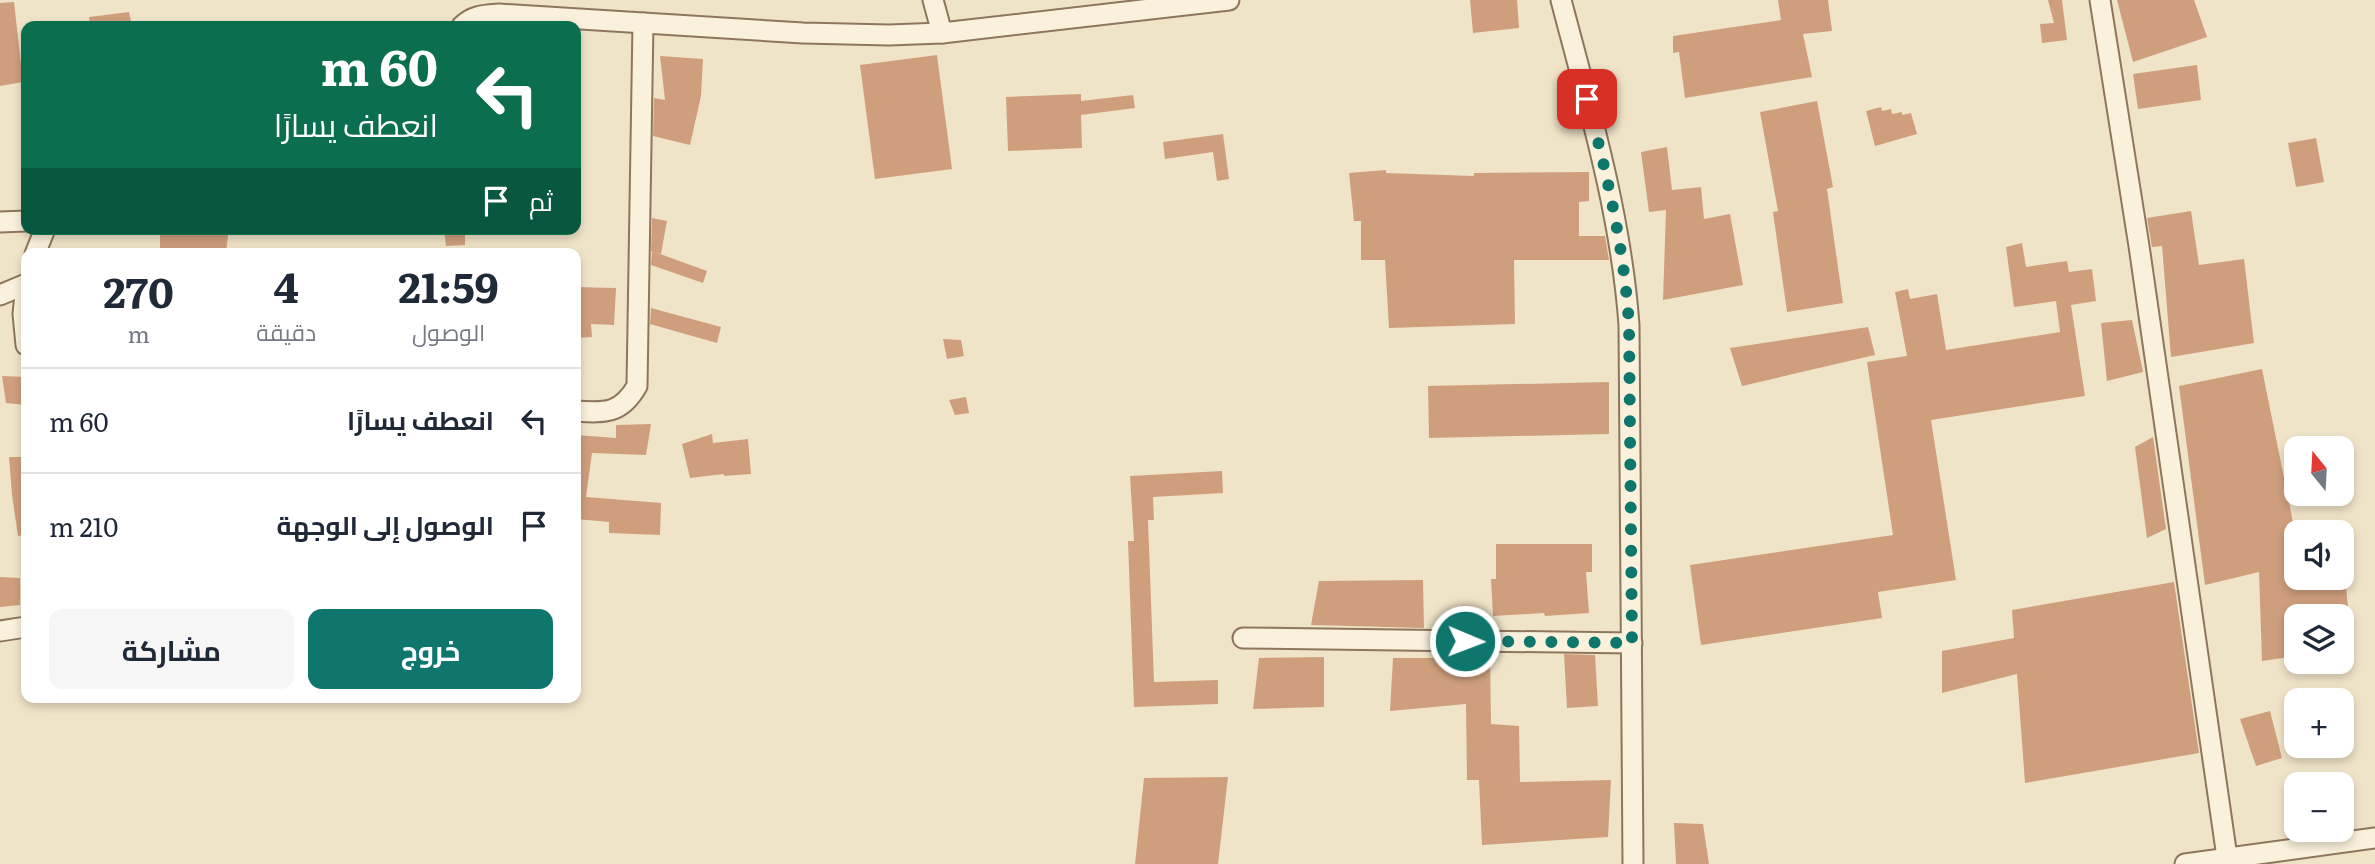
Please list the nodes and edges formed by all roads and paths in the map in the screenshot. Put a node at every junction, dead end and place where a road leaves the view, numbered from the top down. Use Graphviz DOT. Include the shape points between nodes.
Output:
graph roads {
  1 [pos="933,0"];
  2 [pos="1229,0"];
  3 [pos="1561,0"];
  4 [pos="2100,0"];
  5 [pos="467,21"];
  6 [pos="643,23"];
  7 [pos="942,33"];
  8 [pos="21,221"];
  9 [pos="0,222"];
  10 [pos="21,287"];
  11 [pos="0,295"];
  12 [pos="581,411"];
  13 [pos="21,628"];
  14 [pos="0,631"];
  15 [pos="1242,638"];
  16 [pos="1632,643"];
  17 [pos="2375,838"];
  18 [pos="2228,861"];
  19 [pos="1633,864"];
  20 [pos="2185,864"];
  1 -- 7 [label="street"];
  2 -- 7 [label="street"];
  3 -- 16 [label="street" via="1607,179 1626,289"];
  4 -- 18 [label="street"];
  5 -- 6 [label="street" via="499,14"];
  6 -- 7 [label="street" via="803,33"];
  6 -- 12 [label="street" via="637,386 620,408"];
  8 -- 9 [label="street"];
  10 -- 11 [label="street"];
  13 -- 14 [label="street"];
  15 -- 16 [label="street"];
  16 -- 19 [label="street"];
  17 -- 18 [label="street"];
  18 -- 20 [label="street"];
}
